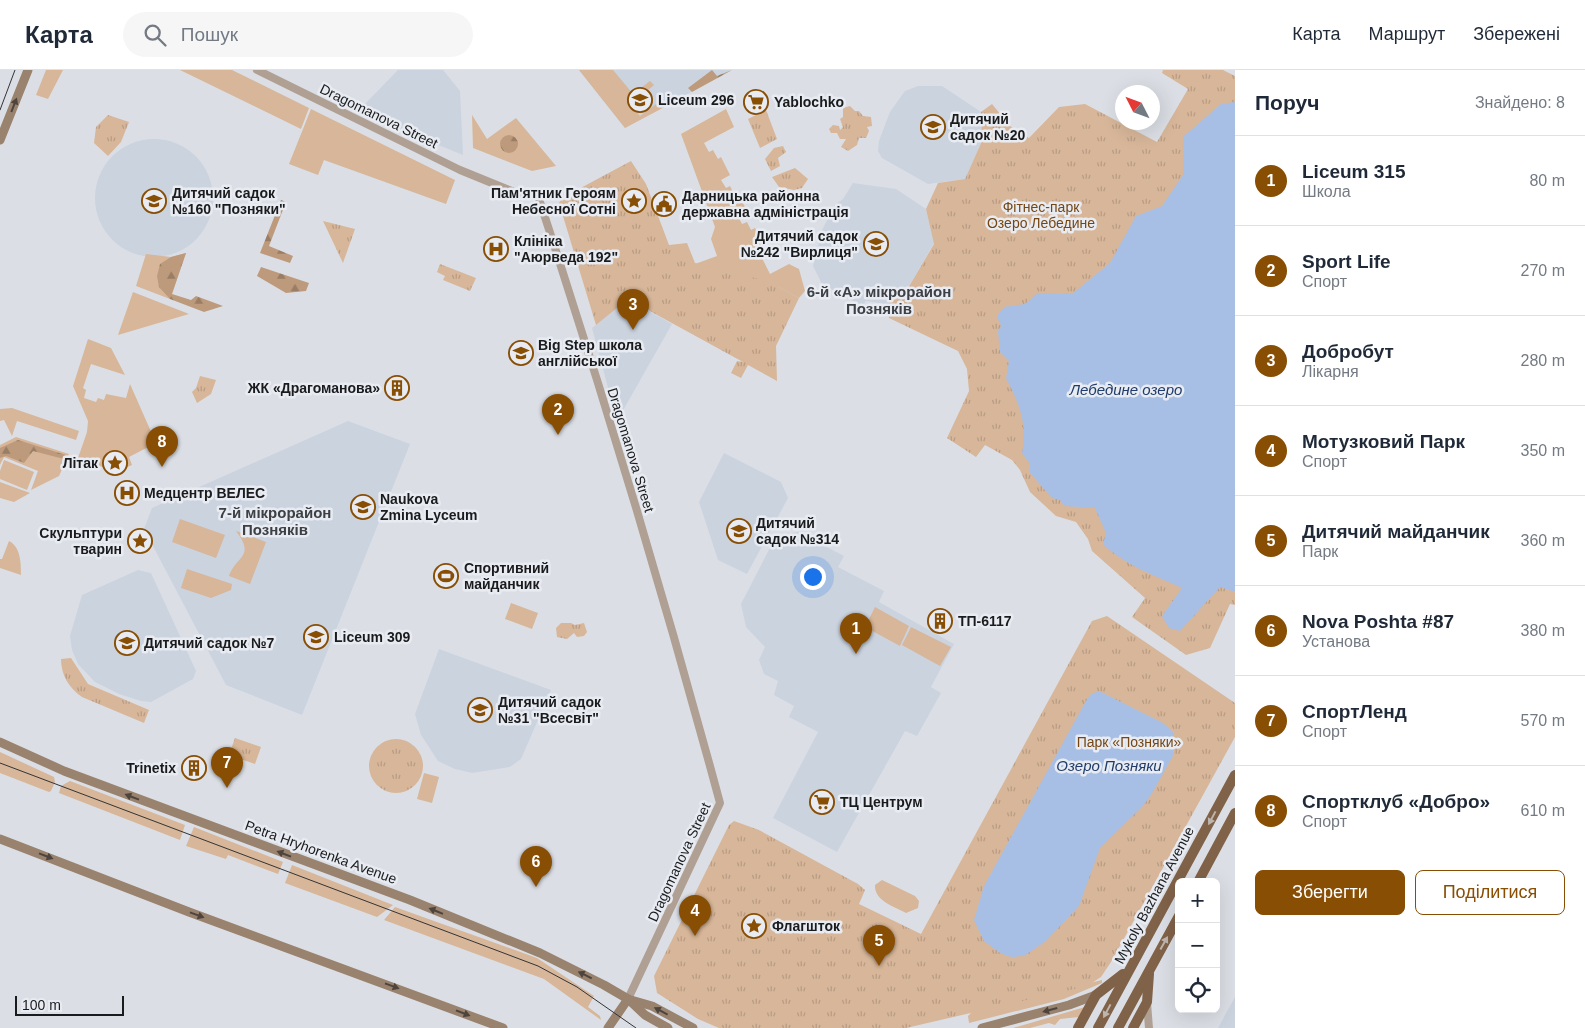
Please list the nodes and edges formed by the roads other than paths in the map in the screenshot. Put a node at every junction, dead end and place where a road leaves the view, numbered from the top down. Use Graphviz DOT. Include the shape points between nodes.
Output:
graph roads {
  1 [pos="28,70"];
  2 [pos="257,70"];
  3 [pos="0,140"];
  4 [pos="0,742"];
  5 [pos="1235,775"];
  6 [pos="1235,813"];
  7 [pos="0,839"];
  8 [pos="1200,878"];
  9 [pos="1175,923"];
  10 [pos="1132,964"];
  11 [pos="1149,971"];
  12 [pos="1096,995"];
  13 [pos="628,999"];
  14 [pos="1147,1002"];
  15 [pos="503,1028"];
  16 [pos="608,1028"];
  17 [pos="668,1028"];
  18 [pos="693,1028"];
  19 [pos="982,1028"];
  20 [pos="1078,1028"];
  21 [pos="1098,1028"];
  22 [pos="1118,1028"];
  23 [pos="1133,1028"];
  24 [pos="1149,1028"];
  3 -- 1 [label="main road, one-way"];
  2 -- 13 [label="street, Dragomanova Street" via="460,170 519,194 538,196 606,408 720,803"];
  13 -- 4 [label="main road, Petra Hryhorenka Avenue, one-way" via="550,958 460,920 64,771"];
  5 -- 10 [label="highway, Mykoly Bazhana Avenue, one-way"];
  6 -- 8 [label="highway"];
  7 -- 15 [label="main road, one-way"];
  11 -- 9 [label="highway, one-way"];
  10 -- 12 [label="highway" via="1116,982"];
  10 -- 21 [label="highway, Mykoly Bazhana Avenue, one-way"];
  11 -- 14 [label="highway"];
  11 -- 22 [label="highway"];
  12 -- 19 [label="main road, one-way"];
  12 -- 20 [label="highway"];
  13 -- 16 [label="main road"];
  13 -- 17 [label="main road, Petra Hryhorenka Avenue" via="645,1015"];
  18 -- 13 [label="main road, Petra Hryhorenka Avenue, one-way" via="652,1006"];
  14 -- 23 [label="highway"];
  14 -- 24 [label="street"];
}
